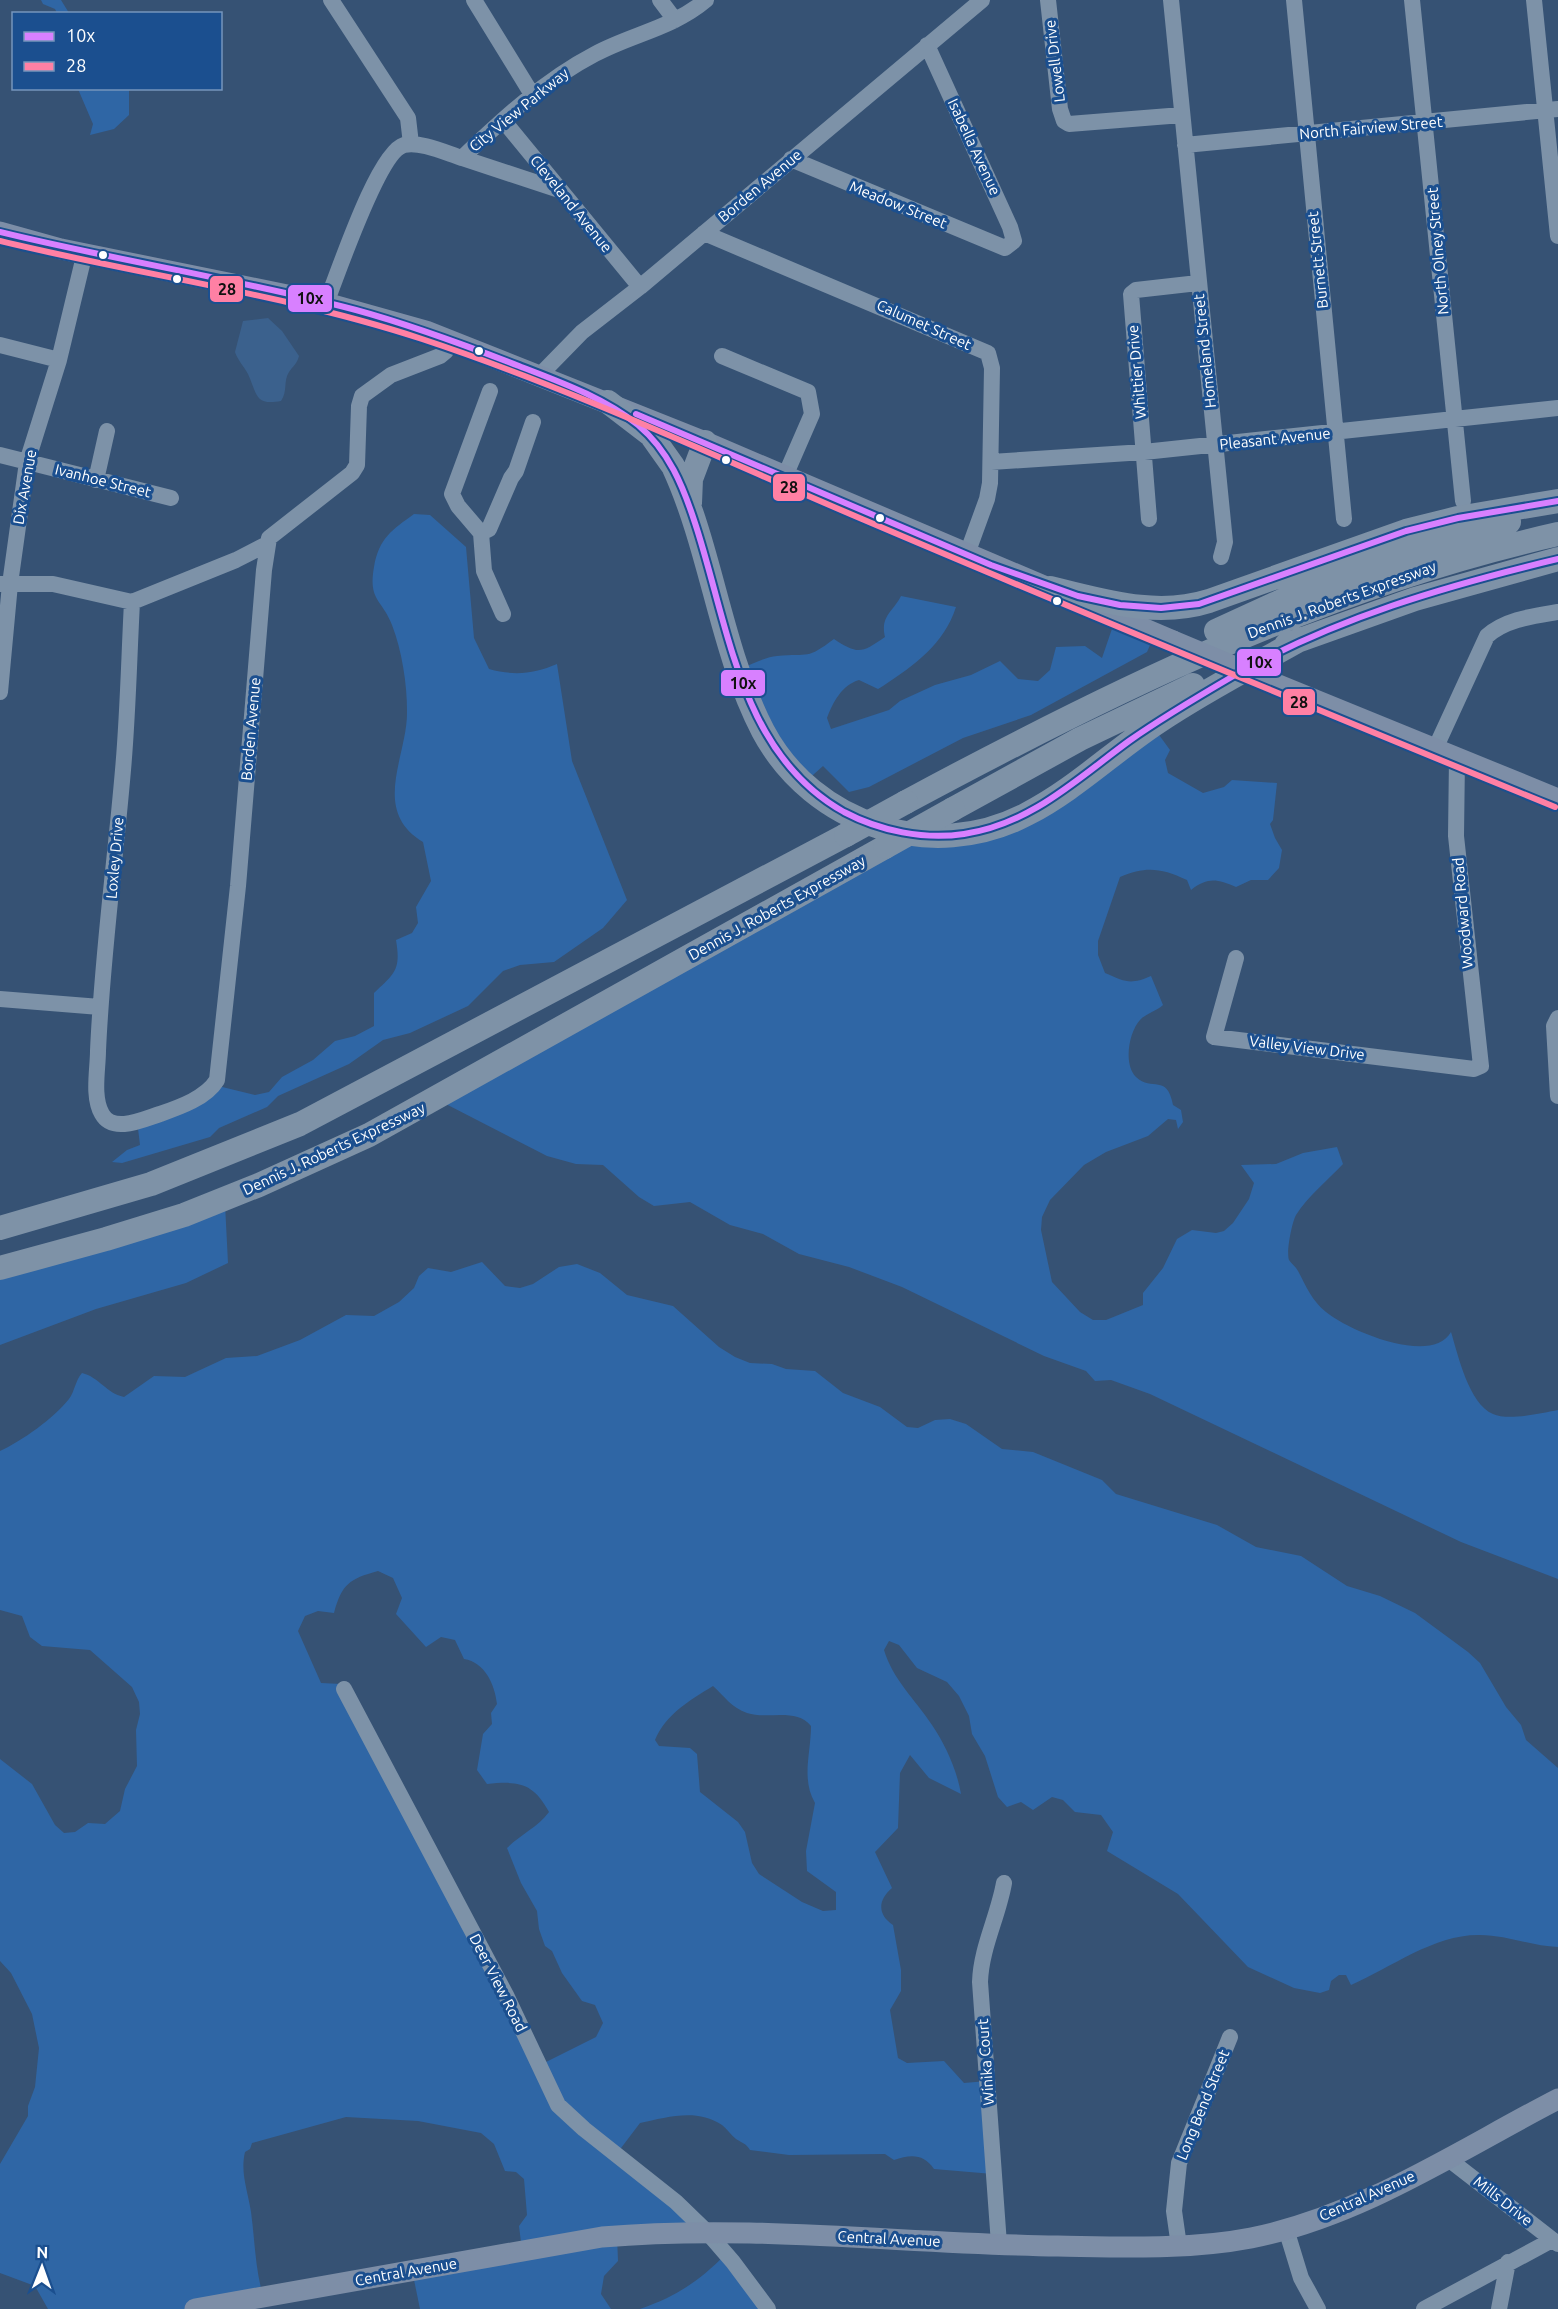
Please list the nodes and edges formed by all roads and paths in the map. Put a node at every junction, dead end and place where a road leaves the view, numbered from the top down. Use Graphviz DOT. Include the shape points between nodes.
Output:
graph roads {
  1 [pos="332,0"];
  2 [pos="474,0"];
  3 [pos="660,0"];
  4 [pos="706,0"];
  5 [pos="982,0"];
  6 [pos="1048,0"];
  7 [pos="1171,0"];
  8 [pos="1294,0"];
  9 [pos="1412,0"];
  10 [pos="1534,0"];
  11 [pos="675,20"];
  12 [pos="927,45"];
  13 [pos="533,96"];
  14 [pos="1551,110"];
  15 [pos="1182,115"];
  16 [pos="503,120"];
  17 [pos="1424,124"];
  18 [pos="1305,135"];
  19 [pos="411,144"];
  20 [pos="1185,145"];
  21 [pos="462,158"];
  22 [pos="791,159"];
  23 [pos="560,190"];
  24 [pos="0,232"];
  25 [pos="704,233"];
  26 [pos="1558,236"];
  27 [pos="1005,248"];
  28 [pos="85,252"];
  29 [pos="1198,283"];
  30 [pos="640,287"];
  31 [pos="326,303"];
  32 [pos="450,340"];
  33 [pos="0,345"];
  34 [pos="722,356"];
  35 [pos="59,360"];
  36 [pos="540,375"];
  37 [pos="490,391"];
  38 [pos="600,406"];
  39 [pos="1558,408"];
  40 [pos="1455,420"];
  41 [pos="533,422"];
  42 [pos="107,431"];
  43 [pos="1335,433"];
  44 [pos="705,442"];
  45 [pos="1215,445"];
  46 [pos="1144,452"];
  47 [pos="0,455"];
  48 [pos="27,462"];
  49 [pos="991,462"];
  50 [pos="785,476"];
  51 [pos="96,480"];
  52 [pos="171,498"];
  53 [pos="1463,501"];
  54 [pos="1558,501"];
  55 [pos="1558,509"];
  56 [pos="1149,519"];
  57 [pos="1344,519"];
  58 [pos="693,523"];
  59 [pos="481,533"];
  60 [pos="1558,534"];
  61 [pos="267,544"];
  62 [pos="967,554"];
  63 [pos="1221,557"];
  64 [pos="1558,559"];
  65 [pos="5,584"];
  66 [pos="1050,588"];
  67 [pos="132,602"];
  68 [pos="1558,612"];
  69 [pos="503,614"];
  70 [pos="1301,639"];
  71 [pos="0,692"];
  72 [pos="1098,701"];
  73 [pos="1435,749"];
  74 [pos="1457,758"];
  75 [pos="1558,800"];
  76 [pos="1236,958"];
  77 [pos="0,999"];
  78 [pos="100,1007"];
  79 [pos="1557,1018"];
  80 [pos="1481,1066"];
  81 [pos="1558,1096"];
  82 [pos="102,1114"];
  83 [pos="0,1228"];
  84 [pos="0,1268"];
  85 [pos="344,1689"];
  86 [pos="1004,1883"];
  87 [pos="1230,2037"];
  88 [pos="1558,2099"];
  89 [pos="1447,2158"];
  90 [pos="1286,2229"];
  91 [pos="706,2232"];
  92 [pos="1555,2242"];
  93 [pos="999,2244"];
  94 [pos="1179,2246"];
  95 [pos="1508,2262"];
  96 [pos="195,2309"];
  97 [pos="768,2309"];
  98 [pos="1318,2309"];
  99 [pos="1424,2309"];
  100 [pos="1499,2309"];
  1 -- 19 [label="street" via="408,118"];
  2 -- 13 [label="street"];
  3 -- 11 [label="street"];
  4 -- 11 [label="street, City View Parkway"];
  5 -- 12 [label="street, Borden Avenue"];
  6 -- 15 [label="street, Lowell Drive" via="1064,121 1069,124"];
  7 -- 15 [label="street"];
  8 -- 18 [label="street, Burnett Street"];
  9 -- 17 [label="street, North Olney Street"];
  10 -- 14 [label="street"];
  11 -- 13 [label="street, City View Parkway" via="598,52"];
  12 -- 22 [label="street, Borden Avenue"];
  12 -- 27 [label="street, Isabella Avenue" via="1010,227 1014,241"];
  13 -- 16 [label="street, City View Parkway"];
  14 -- 17 [label="street, North Fairview Street"];
  14 -- 26 [label="street"];
  15 -- 20 [label="street, Homeland Street"];
  16 -- 21 [label="street, City View Parkway"];
  16 -- 23 [label="street, Cleveland Avenue"];
  17 -- 18 [label="street, North Fairview Street"];
  17 -- 40 [label="street, North Olney Street"];
  18 -- 20 [label="street, North Fairview Street"];
  18 -- 43 [label="street, Burnett Street"];
  19 -- 21 [label="street, City View Parkway"];
  19 -- 31 [label="street" via="393,150 376,179"];
  20 -- 29 [label="street, Homeland Street"];
  21 -- 23 [label="street, City View Parkway"];
  22 -- 25 [label="street, Borden Avenue"];
  22 -- 27 [label="street, Meadow Street"];
  23 -- 30 [label="street, Cleveland Avenue"];
  24 -- 28 [label="main road"];
  25 -- 30 [label="street, Borden Avenue"];
  25 -- 49 [label="street, Calumet Street" via="988,353 992,368"];
  28 -- 31 [label="main road"];
  28 -- 35 [label="street, Dix Avenue"];
  29 -- 45 [label="street, Homeland Street"];
  29 -- 46 [label="street, Whittier Drive" via="1136,290 1131,294"];
  30 -- 36 [label="street, Borden Avenue" via="576,338"];
  31 -- 32 [label="main road"];
  32 -- 36 [label="main road"];
  32 -- 61 [label="street" via="440,356 391,375 362,396 357,465 352,473 275,532"];
  33 -- 35 [label="street"];
  34 -- 50 [label="street" via="808,392 812,414"];
  35 -- 48 [label="street, Dix Avenue"];
  36 -- 38 [label="main road"];
  37 -- 59 [label="street" via="452,494"];
  38 -- 44 [label="main road"];
  38 -- 58 [label="highway" via="643,428 663,450 678,476"];
  39 -- 40 [label="street, Pleasant Avenue"];
  40 -- 43 [label="street, Pleasant Avenue"];
  40 -- 53 [label="street, North Olney Street"];
  41 -- 59 [label="street" via="489,529"];
  42 -- 51 [label="street"];
  43 -- 45 [label="street, Pleasant Avenue"];
  43 -- 57 [label="street, Burnett Street"];
  44 -- 50 [label="main road"];
  44 -- 58 [label="highway" via="690,488"];
  45 -- 46 [label="street, Pleasant Avenue"];
  45 -- 63 [label="street, Homeland Street" via="1225,542"];
  46 -- 49 [label="street, Pleasant Avenue"];
  46 -- 56 [label="street, Whittier Drive"];
  47 -- 48 [label="street, Ivanhoe Street"];
  48 -- 51 [label="street, Ivanhoe Street"];
  48 -- 65 [label="street, Dix Avenue"];
  49 -- 62 [label="street, Calumet Street" via="987,499"];
  50 -- 62 [label="main road"];
  51 -- 52 [label="street, Ivanhoe Street"];
  54 -- 66 [label="highway" via="1406,531 1177,608 1137,607"];
  55 -- 72 [label="highway" via="1318,583 1208,635"];
  58 -- 70 [label="highway" via="746,692 776,752 800,781 833,807 900,833 954,836 1020,818 1169,714"];
  59 -- 69 [label="street" via="484,571"];
  60 -- 72 [label="highway, Dennis J. Roberts Expressway" via="1456,560 1359,592 1237,638"];
  61 -- 67 [label="street"];
  61 -- 82 [label="street, Borden Avenue" via="218,1080 200,1097 132,1123 116,1124"];
  62 -- 66 [label="main road"];
  64 -- 70 [label="highway, Dennis J. Roberts Expressway" via="1414,599"];
  65 -- 67 [label="street" via="53,584"];
  65 -- 71 [label="street, Dix Avenue"];
  66 -- 73 [label="main road, bridge"];
  67 -- 78 [label="street, Loxley Drive" via="123,770"];
  68 -- 73 [label="street" via="1526,617 1487,636"];
  70 -- 84 [label="highway, Dennis J. Roberts Expressway, bridge" via="1116,721 360,1140 184,1215"];
  72 -- 83 [label="highway, Dennis J. Roberts Expressway, bridge" via="300,1124 151,1184"];
  73 -- 74 [label="main road"];
  74 -- 75 [label="main road"];
  74 -- 80 [label="street, Woodward Road" via="1456,836"];
  76 -- 80 [label="street, Valley View Drive" via="1214,1037 1474,1069"];
  77 -- 78 [label="street"];
  78 -- 82 [label="street, Loxley Drive" via="97,1093"];
  79 -- 81 [label="street" via="1554,1026"];
  85 -- 91 [label="street, Deer View Road" via="506,1995 558,2105 676,2202"];
  86 -- 93 [label="street, Winika Court" via="984,1951 980,1983"];
  87 -- 94 [label="street, Long Bend Street" via="1179,2163 1174,2211"];
  88 -- 89 [label="main road, Central Avenue"];
  89 -- 90 [label="main road, Central Avenue" via="1336,2213"];
  89 -- 92 [label="street, Mills Drive"];
  90 -- 94 [label="main road, Central Avenue" via="1224,2242"];
  90 -- 98 [label="street" via="1301,2278"];
  91 -- 93 [label="main road, Central Avenue"];
  91 -- 96 [label="main road, Central Avenue" via="602,2237"];
  91 -- 97 [label="street, Deer View Road"];
  92 -- 95 [label="street"];
  93 -- 94 [label="main road, Central Avenue"];
  95 -- 99 [label="street"];
  95 -- 100 [label="street"];
}
